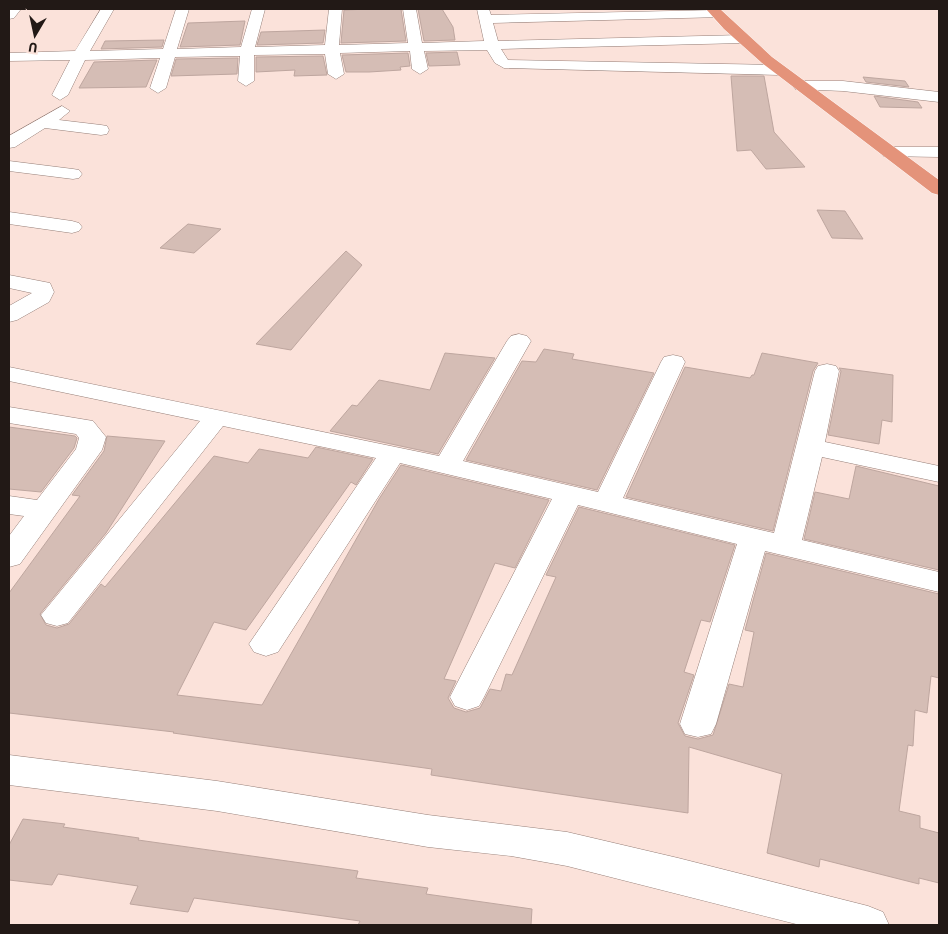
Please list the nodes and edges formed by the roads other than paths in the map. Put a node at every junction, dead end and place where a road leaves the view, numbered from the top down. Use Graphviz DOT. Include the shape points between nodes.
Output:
graph roads {
  1 [pos="14,9"];
  2 [pos="107,9"];
  3 [pos="182,9"];
  4 [pos="258,9"];
  5 [pos="335,9"];
  6 [pos="409,9"];
  7 [pos="715,11"];
  8 [pos="631,12"];
  9 [pos="556,13"];
  10 [pos="484,14"];
  11 [pos="9,15"];
  12 [pos="743,39"];
  13 [pos="649,42"];
  14 [pos="571,43"];
  15 [pos="493,45"];
  16 [pos="415,47"];
  17 [pos="332,49"];
  18 [pos="248,51"];
  19 [pos="169,53"];
  20 [pos="80,55"];
  21 [pos="9,57"];
  22 [pos="585,66"];
  23 [pos="669,67"];
  24 [pos="420,68"];
  25 [pos="779,70"];
  26 [pos="336,74"];
  27 [pos="246,81"];
  28 [pos="801,86"];
  29 [pos="158,88"];
  30 [pos="939,97"];
  31 [pos="36,118"];
  32 [pos="9,126"];
  33 [pos="101,130"];
  34 [pos="9,144"];
  35 [pos="889,152"];
  36 [pos="939,152"];
  37 [pos="9,166"];
  38 [pos="72,174"];
  39 [pos="939,190"];
  40 [pos="9,218"];
  41 [pos="72,227"];
  42 [pos="9,282"];
  43 [pos="9,316"];
  44 [pos="519,340"];
  45 [pos="674,362"];
  46 [pos="827,371"];
  47 [pos="9,374"];
  48 [pos="9,415"];
  49 [pos="217,417"];
  50 [pos="811,447"];
  51 [pos="393,454"];
  52 [pos="447,466"];
  53 [pos="939,474"];
  54 [pos="569,494"];
  55 [pos="607,503"];
  56 [pos="9,505"];
  57 [pos="44,510"];
  58 [pos="754,537"];
  59 [pos="786,545"];
  60 [pos="9,557"];
  61 [pos="939,582"];
  62 [pos="57,615"];
  63 [pos="266,644"];
  64 [pos="467,697"];
  65 [pos="698,724"];
  66 [pos="9,770"];
  67 [pos="868,925"];
  1 -- 11 [label="street"];
  2 -- 20 [label="street"];
  3 -- 19 [label="street"];
  4 -- 18 [label="street"];
  5 -- 17 [label="street"];
  6 -- 16 [label="street"];
  7 -- 8 [label="street"];
  7 -- 12 [label="highway"];
  8 -- 9 [label="street"];
  9 -- 10 [label="street"];
  10 -- 15 [label="street"];
  12 -- 13 [label="street"];
  12 -- 25 [label="highway"];
  13 -- 14 [label="street"];
  13 -- 23 [label="street"];
  14 -- 15 [label="street"];
  14 -- 22 [label="street"];
  15 -- 16 [label="street"];
  15 -- 22 [label="street" via="504,64"];
  16 -- 17 [label="street"];
  16 -- 24 [label="street"];
  17 -- 18 [label="street"];
  17 -- 26 [label="street"];
  18 -- 19 [label="street"];
  18 -- 27 [label="street"];
  19 -- 20 [label="street"];
  19 -- 29 [label="street"];
  20 -- 21 [label="street"];
  20 -- 31 [label="street" via="61,103"];
  22 -- 23 [label="street"];
  23 -- 25 [label="street"];
  25 -- 28 [label="highway"];
  28 -- 30 [label="street" via="843,86"];
  28 -- 35 [label="highway"];
  31 -- 32 [label="street"];
  31 -- 33 [label="street"];
  31 -- 34 [label="street"];
  35 -- 36 [label="street"];
  35 -- 39 [label="highway"];
  37 -- 38 [label="street"];
  40 -- 41 [label="street"];
  42 -- 43 [label="street" via="42,288 43,292 41,297"];
  44 -- 52 [label="street"];
  45 -- 55 [label="street"];
  46 -- 50 [label="street"];
  47 -- 49 [label="street"];
  48 -- 57 [label="street" via="84,427 93,436 89,450"];
  49 -- 51 [label="street"];
  49 -- 62 [label="street"];
  50 -- 53 [label="street"];
  50 -- 59 [label="street"];
  51 -- 52 [label="street"];
  51 -- 63 [label="street"];
  52 -- 54 [label="street"];
  54 -- 55 [label="street"];
  54 -- 64 [label="street"];
  55 -- 58 [label="street"];
  56 -- 57 [label="street"];
  57 -- 60 [label="street"];
  58 -- 59 [label="street"];
  58 -- 65 [label="street"];
  59 -- 61 [label="street"];
  66 -- 67 [label="street" via="217,796 567,850 678,875"];
}
